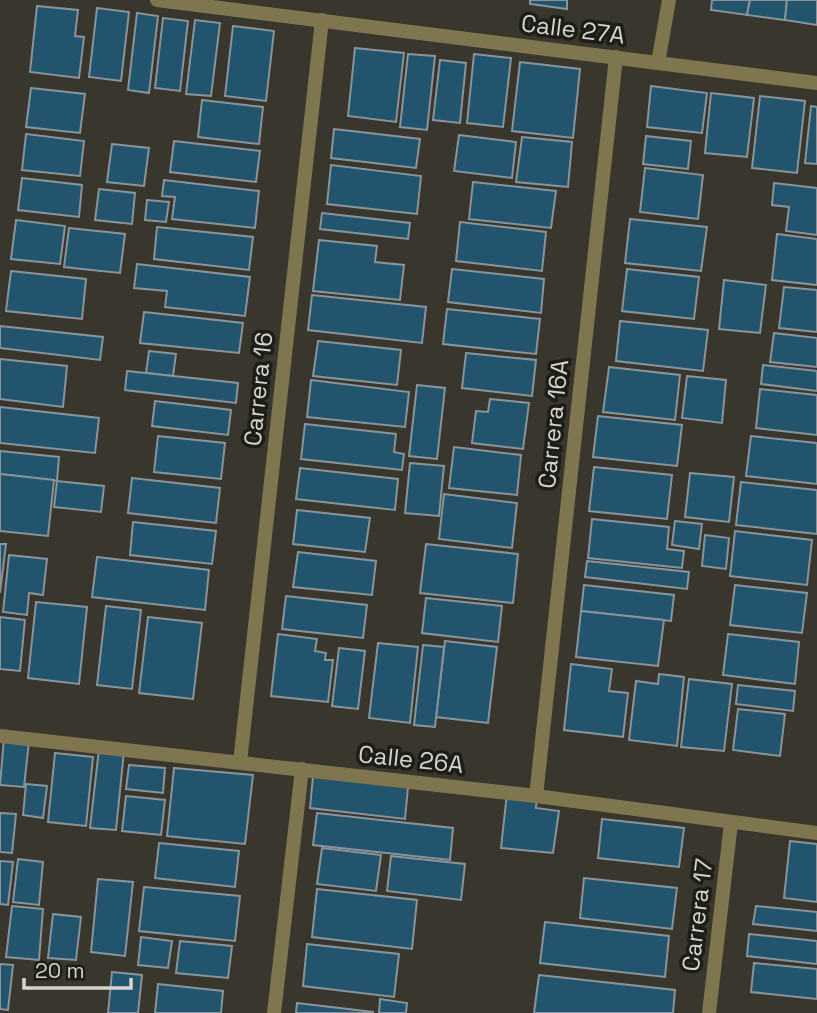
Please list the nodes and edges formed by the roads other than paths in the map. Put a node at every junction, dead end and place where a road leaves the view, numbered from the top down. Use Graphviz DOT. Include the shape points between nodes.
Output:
graph roads {
  1 [pos="157,0"];
  2 [pos="669,0"];
  3 [pos="322,20"];
  4 [pos="616,57"];
  5 [pos="658,63"];
  6 [pos="817,83"];
  7 [pos="0,736"];
  8 [pos="240,762"];
  9 [pos="302,769"];
  10 [pos="536,796"];
  11 [pos="731,823"];
  12 [pos="817,833"];
  13 [pos="274,1013"];
  14 [pos="709,1013"];
  1 -- 3 [label="street, Calle 27A"];
  2 -- 5 [label="street"];
  3 -- 4 [label="street, Calle 27A"];
  3 -- 8 [label="street, Carrera 16"];
  4 -- 5 [label="street, Calle 27A"];
  4 -- 10 [label="street, Carrera 16A"];
  5 -- 6 [label="street, Calle 27A"];
  7 -- 8 [label="street, Calle 26A"];
  8 -- 9 [label="street, Calle 26A"];
  9 -- 10 [label="street, Calle 26A"];
  9 -- 13 [label="street"];
  10 -- 11 [label="street, Calle 26A"];
  11 -- 12 [label="street, Calle 26A"];
  11 -- 14 [label="street, Carrera 17"];
}
